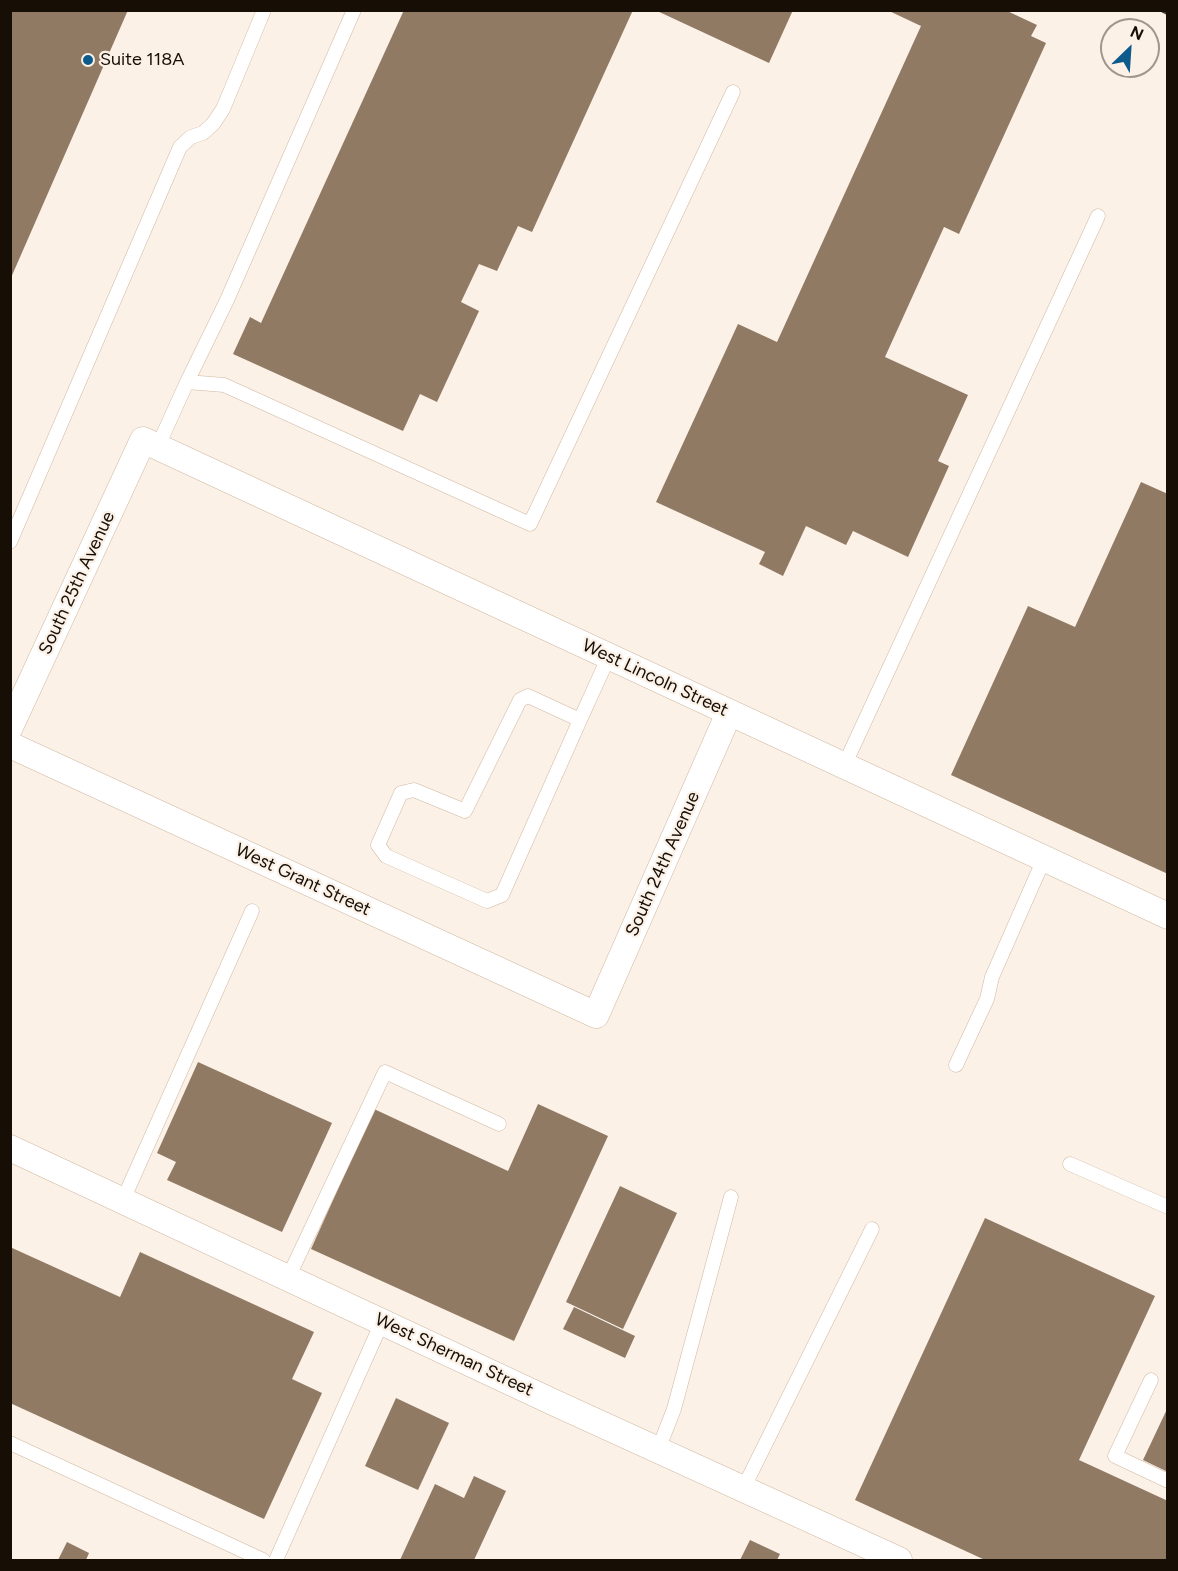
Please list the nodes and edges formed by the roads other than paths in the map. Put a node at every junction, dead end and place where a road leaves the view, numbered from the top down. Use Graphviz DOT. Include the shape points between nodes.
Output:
graph roads {
  1 [pos="264,10"];
  2 [pos="354,10"];
  3 [pos="733,92"];
  4 [pos="1098,216"];
  5 [pos="187,382"];
  6 [pos="151,443"];
  7 [pos="10,542"];
  8 [pos="609,656"];
  9 [pos="729,713"];
  10 [pos="580,720"];
  11 [pos="10,727"];
  12 [pos="10,745"];
  13 [pos="844,766"];
  14 [pos="1044,859"];
  15 [pos="252,911"];
  16 [pos="1167,916"];
  17 [pos="596,1015"];
  18 [pos="956,1065"];
  19 [pos="499,1124"];
  20 [pos="10,1148"];
  21 [pos="1070,1164"];
  22 [pos="731,1197"];
  23 [pos="123,1200"];
  24 [pos="1167,1208"];
  25 [pos="872,1228"];
  26 [pos="288,1278"];
  27 [pos="382,1322"];
  28 [pos="1151,1380"];
  29 [pos="10,1443"];
  30 [pos="658,1450"];
  31 [pos="1167,1481"];
  32 [pos="743,1489"];
  33 [pos="263,1560"];
  34 [pos="276,1560"];
  35 [pos="898,1560"];
  1 -- 7 [label="lane" via="223,109 203,133 180,147"];
  2 -- 5 [label="lane"];
  3 -- 5 [label="lane" via="530,524 243,392 224,385"];
  4 -- 13 [label="lane"];
  5 -- 6 [label="lane"];
  6 -- 8 [label="street, West Lincoln Street"];
  6 -- 11 [label="street, South 25th Avenue"];
  8 -- 9 [label="street, West Lincoln Street"];
  8 -- 10 [label="lane"];
  9 -- 13 [label="street, West Lincoln Street"];
  9 -- 17 [label="street, South 24th Avenue"];
  10 -- 10 [label="lane" via="502,895 488,901 386,856 378,845 401,793 414,790 465,811 520,700 528,696"];
  12 -- 17 [label="street, West Grant Street"];
  13 -- 14 [label="street, West Lincoln Street"];
  14 -- 16 [label="street, West Lincoln Street"];
  14 -- 18 [label="lane"];
  15 -- 23 [label="lane"];
  19 -- 26 [label="lane" via="385,1072"];
  20 -- 23 [label="street, West Sherman Street"];
  21 -- 24 [label="lane"];
  22 -- 30 [label="lane" via="674,1409"];
  23 -- 26 [label="street, West Sherman Street"];
  25 -- 32 [label="lane"];
  26 -- 27 [label="street, West Sherman Street"];
  27 -- 30 [label="street, West Sherman Street"];
  27 -- 34 [label="lane"];
  28 -- 31 [label="lane" via="1115,1456"];
  29 -- 33 [label="lane"];
  30 -- 32 [label="street, West Sherman Street"];
  32 -- 35 [label="street, West Sherman Street"];
}
